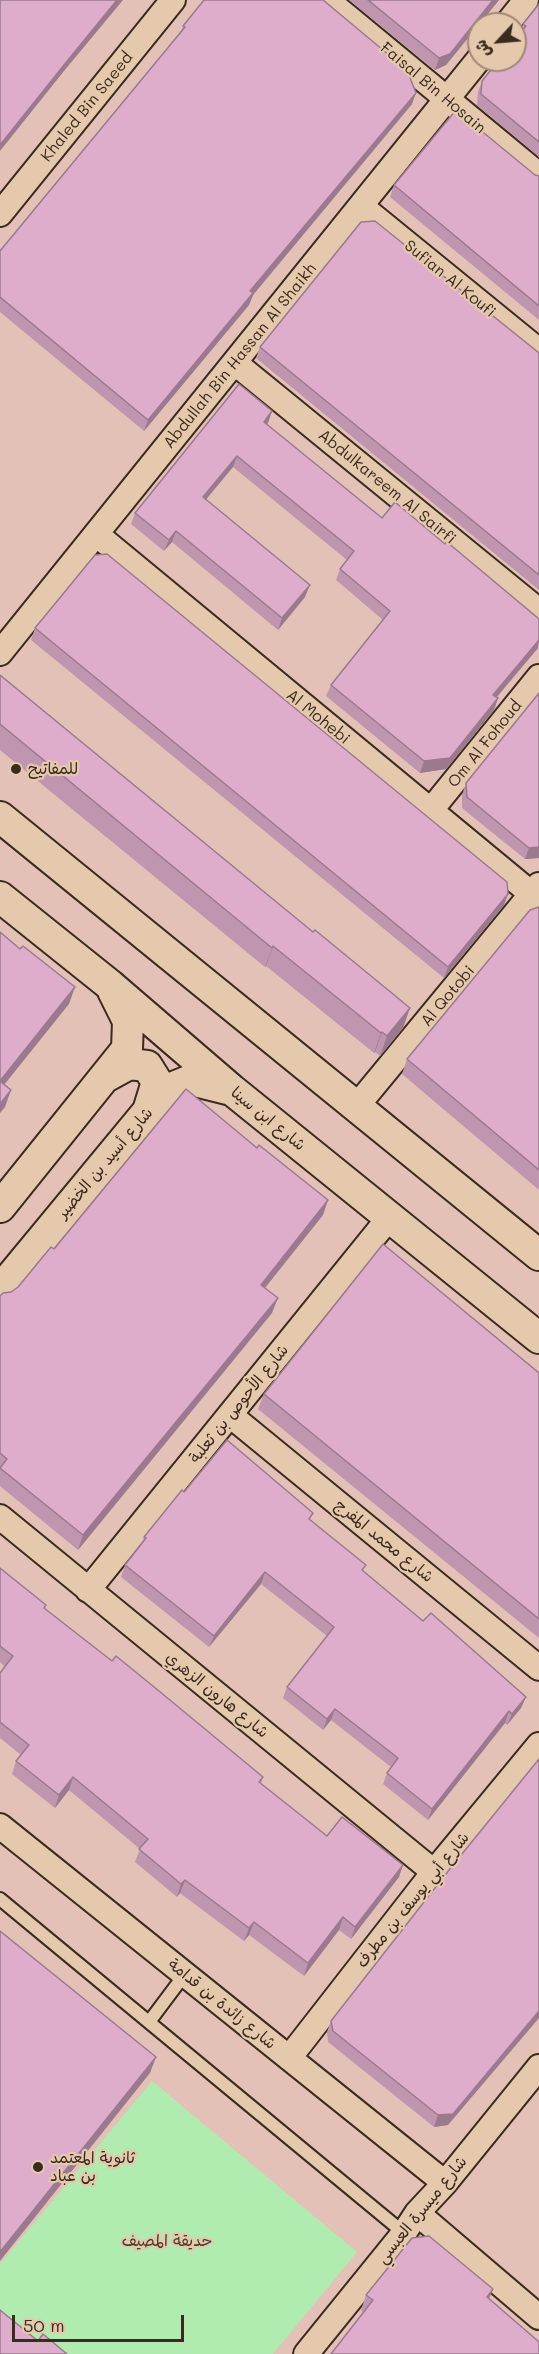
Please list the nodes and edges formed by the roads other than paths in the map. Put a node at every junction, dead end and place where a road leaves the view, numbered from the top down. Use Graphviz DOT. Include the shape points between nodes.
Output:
graph roads {
  1 [pos="327,0"];
  2 [pos="526,0"];
  3 [pos="169,2"];
  4 [pos="516,12"];
  5 [pos="468,72"];
  6 [pos="446,99"];
  7 [pos="539,175"];
  8 [pos="361,206"];
  9 [pos="0,214"];
  10 [pos="539,351"];
  11 [pos="235,363"];
  12 [pos="96,534"];
  13 [pos="539,611"];
  14 [pos="0,653"];
  15 [pos="539,677"];
  16 [pos="431,810"];
  17 [pos="0,817"];
  18 [pos="537,893"];
  19 [pos="0,897"];
  20 [pos="110,985"];
  21 [pos="107,1076"];
  22 [pos="232,1090"];
  23 [pos="356,1107"];
  24 [pos="148,1111"];
  25 [pos="0,1207"];
  26 [pos="389,1218"];
  27 [pos="539,1255"];
  28 [pos="0,1290"];
  29 [pos="539,1338"];
  30 [pos="230,1415"];
  31 [pos="0,1517"];
  32 [pos="88,1590"];
  33 [pos="539,1668"];
  34 [pos="539,1745"];
  35 [pos="0,1826"];
  36 [pos="434,1872"];
  37 [pos="0,1899"];
  38 [pos="185,1974"];
  39 [pos="149,2022"];
  40 [pos="289,2058"];
  41 [pos="539,2067"];
  42 [pos="445,2183"];
  43 [pos="411,2223"];
  44 [pos="539,2317"];
  45 [pos="306,2354"];
  1 -- 6 [label="street, Faisal Bin Hosain"];
  2 -- 4 [label="street"];
  3 -- 9 [label="street, Khaled Bin Saeed"];
  5 -- 6 [label="street, Abdullah Bin Hassan Al Shaikh"];
  6 -- 7 [label="street, Faisal Bin Hosain"];
  6 -- 8 [label="street, Abdullah Bin Hassan Al Shaikh"];
  8 -- 10 [label="street, Sufian Al Koufi"];
  8 -- 11 [label="street, Abdullah Bin Hassan Al Shaikh"];
  11 -- 12 [label="street, Abdullah Bin Hassan Al Shaikh"];
  11 -- 13 [label="street, Abdulkareem Al Sairfi"];
  12 -- 14 [label="street, Abdullah Bin Hassan Al Shaikh"];
  12 -- 16 [label="street, Al Mohebi"];
  15 -- 16 [label="street, Om Al Fohoud"];
  16 -- 18 [label="street, Al Mohebi"];
  17 -- 23 [label="street"];
  18 -- 23 [label="street, Al Qotobi"];
  19 -- 20 [label="street, شارع ابن سينا"];
  20 -- 21 [label="street" via="128,1021 127,1049"];
  20 -- 22 [label="street, شارع ابن سينا"];
  21 -- 24 [label="street" via="129,1064 147,1066 157,1082"];
  21 -- 25 [label="street"];
  22 -- 24 [label="street, شارع أسيد بن الخضير" via="191,1080 169,1089"];
  22 -- 26 [label="street, شارع ابن سينا"];
  23 -- 27 [label="street"];
  24 -- 28 [label="street, شارع أسيد بن الخضير"];
  26 -- 29 [label="street, شارع ابن سينا"];
  26 -- 30 [label="street, شارع الأحوص بن ثعلبة"];
  30 -- 32 [label="street, شارع الأحوص بن ثعلبة"];
  30 -- 33 [label="street, شارع محمد المفرج"];
  31 -- 32 [label="street, شارع هارون الزهري"];
  32 -- 36 [label="street, شارع هارون الزهري"];
  34 -- 36 [label="street, شارع أبي يوسف بن مطرف"];
  35 -- 38 [label="street, شارع زائدة بن قدامة"];
  36 -- 40 [label="street, شارع أبي يوسف بن مطرف"];
  37 -- 39 [label="lane"];
  38 -- 39 [label="lane"];
  38 -- 40 [label="street, شارع زائدة بن قدامة"];
  39 -- 43 [label="lane"];
  40 -- 42 [label="street, شارع زائدة بن قدامة"];
  41 -- 42 [label="street, شارع ميسرة العبسي"];
  42 -- 43 [label="street, شارع ميسرة العبسي"];
  43 -- 44 [label="street"];
  43 -- 45 [label="street, شارع ميسرة العبسي"];
}
